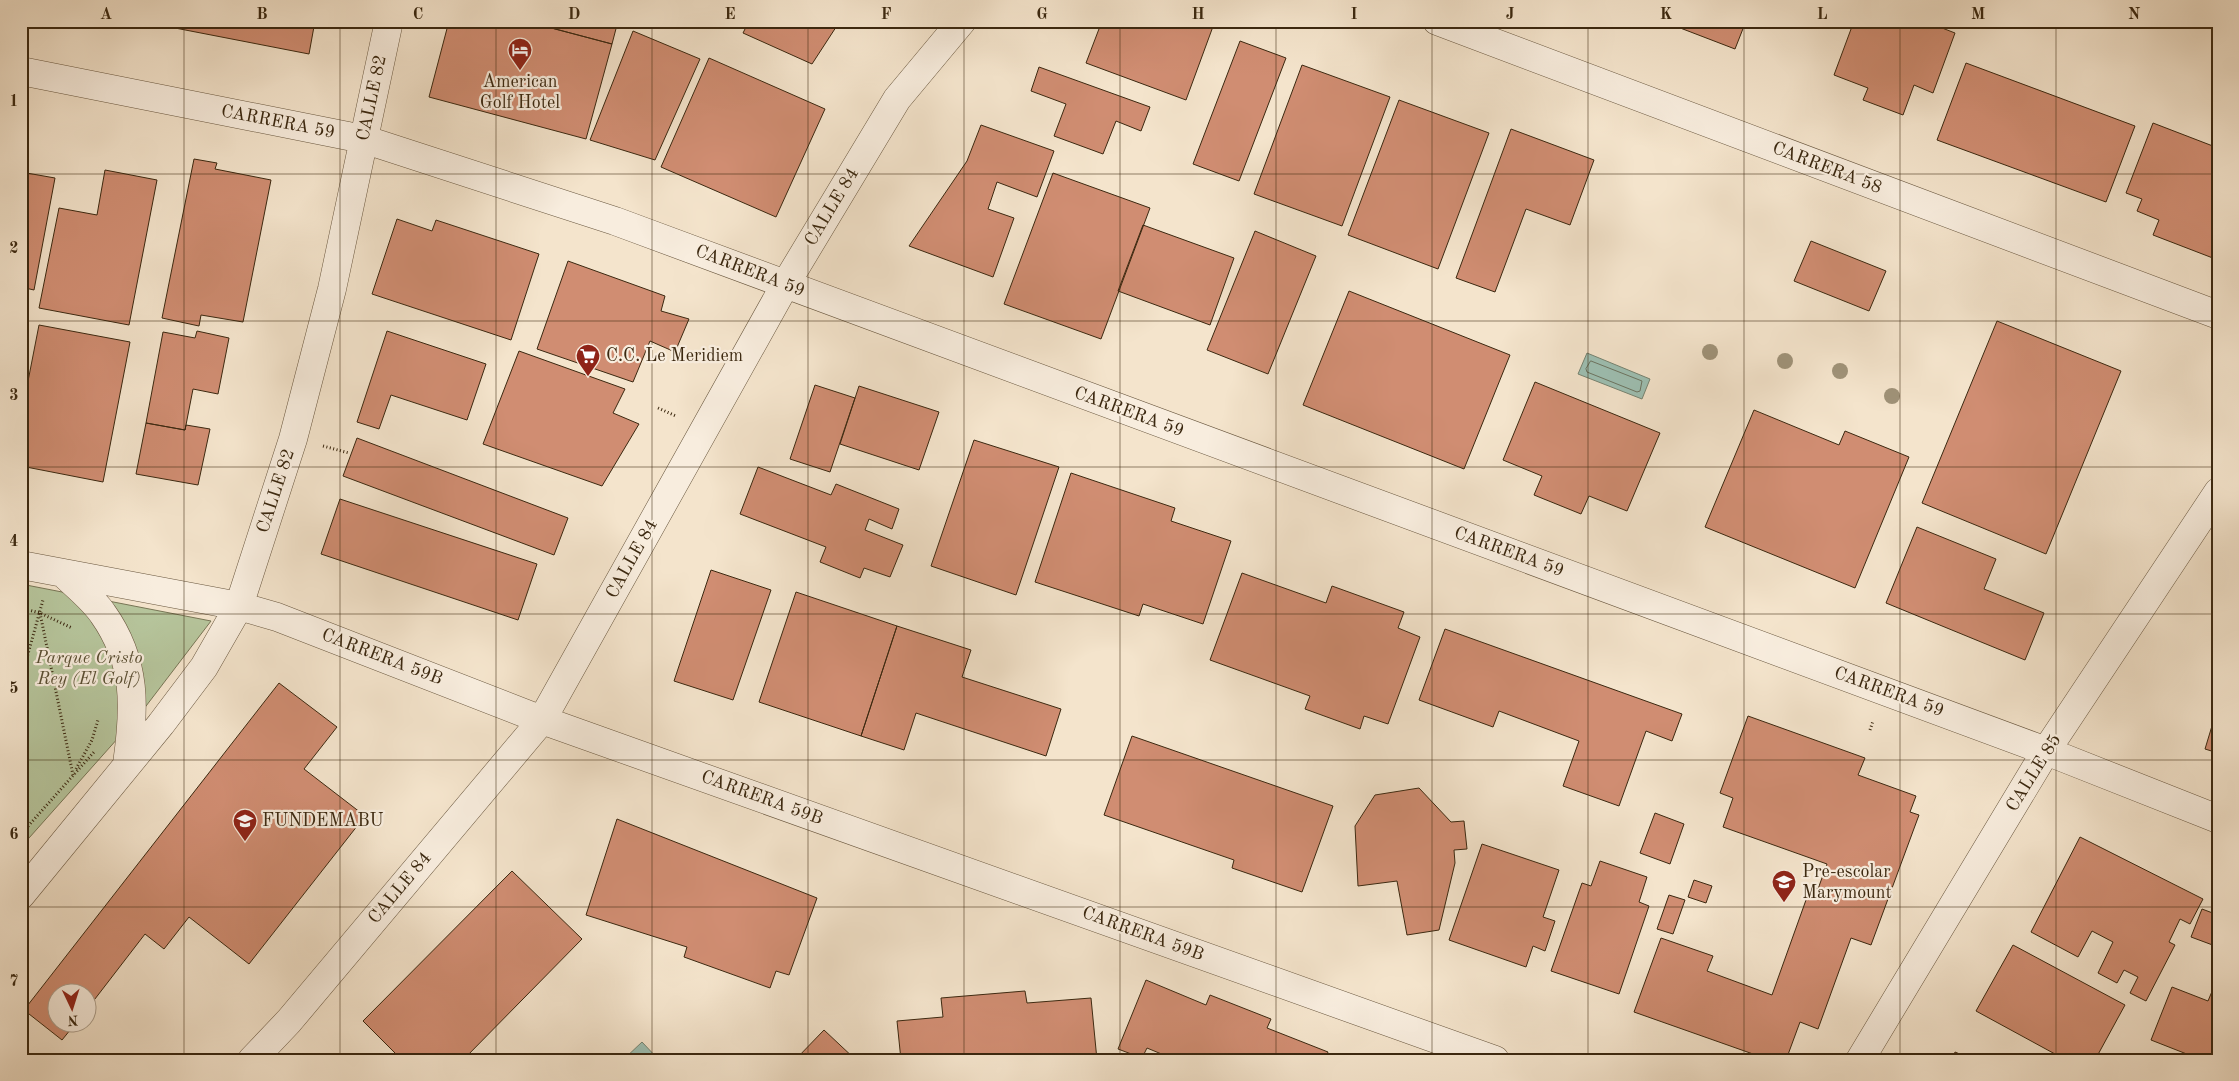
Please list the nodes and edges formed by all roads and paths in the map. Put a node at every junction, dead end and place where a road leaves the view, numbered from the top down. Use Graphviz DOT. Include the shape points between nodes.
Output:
graph roads {
  1 [pos="388,21"];
  2 [pos="962,21"];
  3 [pos="1437,21"];
  4 [pos="21,71"];
  5 [pos="363,139"];
  6 [pos="785,284"];
  7 [pos="2218,315"];
  8 [pos="2218,492"];
  9 [pos="21,565"];
  10 [pos="62,574"];
  11 [pos="45,594"];
  12 [pos="239,606"];
  13 [pos="21,608"];
  14 [pos="40,613"];
  15 [pos="78,632"];
  16 [pos="21,679"];
  17 [pos="98,718"];
  18 [pos="542,720"];
  19 [pos="2046,751"];
  20 [pos="127,764"];
  21 [pos="73,774"];
  22 [pos="74,780"];
  23 [pos="2218,819"];
  24 [pos="21,834"];
  25 [pos="21,895"];
  26 [pos="252,1060"];
  27 [pos="1495,1060"];
  28 [pos="1860,1060"];
  1 -- 5 [label="street, CALLE 82"];
  2 -- 6 [label="street, CALLE 84" via="896,99"];
  3 -- 7 [label="street, CARRERA 58"];
  4 -- 5 [label="street, CARRERA 59"];
  5 -- 6 [label="street, CARRERA 59" via="615,221"];
  5 -- 12 [label="street, CALLE 82" via="332,289 293,439"];
  6 -- 18 [label="street, CALLE 84"];
  6 -- 19 [label="street, CARRERA 59"];
  8 -- 19 [label="street, CALLE 85"];
  9 -- 10 [label="street, CARRERA 59B"];
  10 -- 12 [label="street, CARRERA 59B"];
  10 -- 20 [label="street" via="102,612 121,642 130,672 134,720"];
  11 -- 14 [label="path"];
  12 -- 18 [label="street, CARRERA 59B" via="277,617"];
  12 -- 20 [label="street, CALLE 82" via="204,667"];
  13 -- 14 [label="path"];
  14 -- 15 [label="path"];
  14 -- 16 [label="path"];
  14 -- 21 [label="path"];
  17 -- 21 [label="path" via="92,740"];
  18 -- 26 [label="street, CALLE 84" via="289,1021"];
  18 -- 27 [label="street, CARRERA 59B"];
  19 -- 23 [label="street, CARRERA 59"];
  19 -- 28 [label="street, CALLE 85"];
  20 -- 25 [label="street, CALLE 82"];
  21 -- 22 [label="path"];
  21 -- 24 [label="path"];
}
